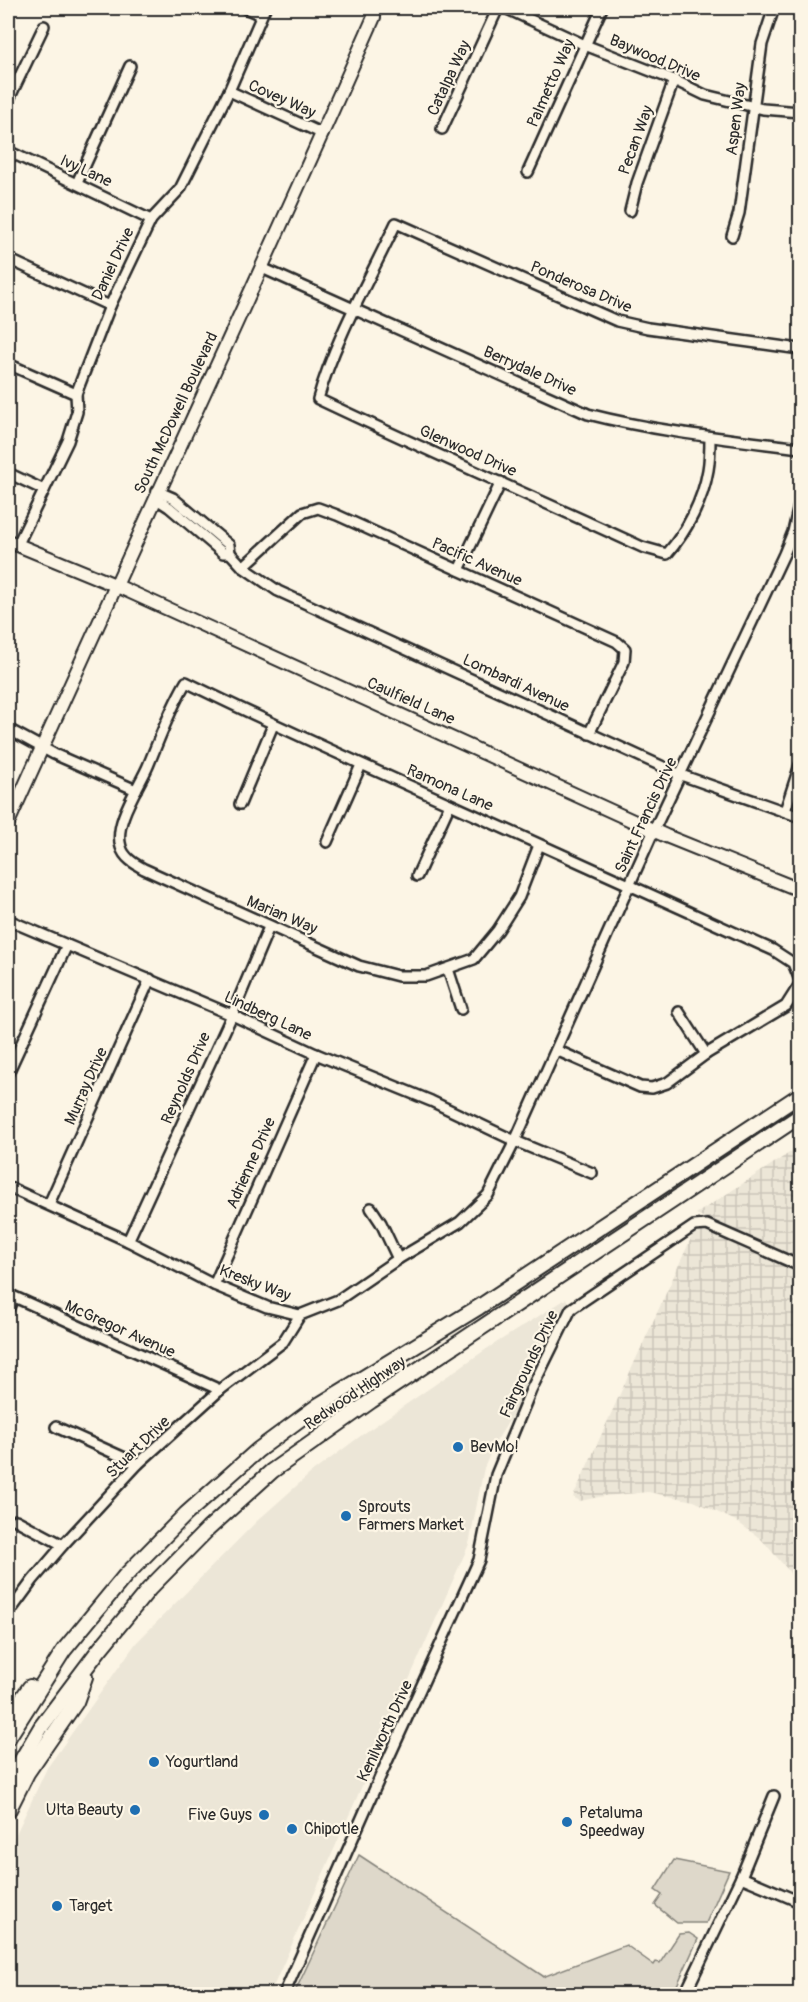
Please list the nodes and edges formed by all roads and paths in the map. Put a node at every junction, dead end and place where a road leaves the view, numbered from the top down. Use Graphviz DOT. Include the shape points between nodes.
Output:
graph roads {
  1 [pos="244,8"];
  2 [pos="498,8"];
  3 [pos="505,8"];
  4 [pos="602,8"];
  5 [pos="774,8"];
  6 [pos="377,10"];
  7 [pos="263,11"];
  8 [pos="44,26"];
  9 [pos="585,45"];
  10 [pos="130,66"];
  11 [pos="674,80"];
  12 [pos="229,92"];
  13 [pos="8,101"];
  14 [pos="752,107"];
  15 [pos="801,112"];
  16 [pos="442,129"];
  17 [pos="323,134"];
  18 [pos="8,152"];
  19 [pos="528,171"];
  20 [pos="77,183"];
  21 [pos="630,211"];
  22 [pos="151,220"];
  23 [pos="396,223"];
  24 [pos="732,236"];
  25 [pos="8,259"];
  26 [pos="262,268"];
  27 [pos="110,306"];
  28 [pos="354,310"];
  29 [pos="801,348"];
  30 [pos="8,363"];
  31 [pos="76,394"];
  32 [pos="710,437"];
  33 [pos="801,447"];
  34 [pos="8,473"];
  35 [pos="501,482"];
  36 [pos="44,490"];
  37 [pos="156,495"];
  38 [pos="801,501"];
  39 [pos="12,544"];
  40 [pos="243,567"];
  41 [pos="459,570"];
  42 [pos="115,585"];
  43 [pos="273,725"];
  44 [pos="8,729"];
  45 [pos="589,734"];
  46 [pos="41,748"];
  47 [pos="361,765"];
  48 [pos="801,765"];
  49 [pos="681,775"];
  50 [pos="136,790"];
  51 [pos="240,804"];
  52 [pos="450,804"];
  53 [pos="785,811"];
  54 [pos="801,817"];
  55 [pos="8,823"];
  56 [pos="654,830"];
  57 [pos="327,842"];
  58 [pos="539,845"];
  59 [pos="417,876"];
  60 [pos="629,886"];
  61 [pos="801,890"];
  62 [pos="8,920"];
  63 [pos="269,927"];
  64 [pos="67,945"];
  65 [pos="448,969"];
  66 [pos="150,980"];
  67 [pos="801,982"];
  68 [pos="461,1009"];
  69 [pos="679,1012"];
  70 [pos="232,1015"];
  71 [pos="556,1050"];
  72 [pos="316,1054"];
  73 [pos="706,1054"];
  74 [pos="8,1073"];
  75 [pos="801,1095"];
  76 [pos="801,1116"];
  77 [pos="515,1141"];
  78 [pos="592,1173"];
  79 [pos="8,1187"];
  80 [pos="49,1204"];
  81 [pos="371,1208"];
  82 [pos="128,1241"];
  83 [pos="398,1259"];
  84 [pos="801,1266"];
  85 [pos="214,1285"];
  86 [pos="10,1295"];
  87 [pos="8,1309"];
  88 [pos="300,1315"];
  89 [pos="220,1390"];
  90 [pos="56,1427"];
  91 [pos="138,1464"];
  92 [pos="496,1475"];
  93 [pos="16,1520"];
  94 [pos="63,1545"];
  95 [pos="8,1614"];
  96 [pos="91,1661"];
  97 [pos="46,1677"];
  98 [pos="8,1719"];
  99 [pos="8,1738"];
  100 [pos="8,1783"];
  101 [pos="774,1796"];
  102 [pos="8,1811"];
  103 [pos="741,1876"];
  104 [pos="801,1902"];
  105 [pos="284,1995"];
  106 [pos="685,1995"];
  1 -- 7 [label="street"];
  2 -- 16 [label="street, Catalpa Way"];
  3 -- 9 [label="street, Baywood Drive"];
  4 -- 9 [label="street, Palmetto Way"];
  5 -- 14 [label="street, Aspen Way" via="762,44"];
  6 -- 17 [label="main road, South McDowell Boulevard"];
  7 -- 12 [label="street, Daniel Drive"];
  8 -- 13 [label="street"];
  9 -- 11 [label="street, Baywood Drive"];
  9 -- 19 [label="street, Palmetto Way"];
  10 -- 20 [label="street"];
  11 -- 14 [label="street, Baywood Drive" via="705,95"];
  11 -- 21 [label="street, Pecan Way"];
  12 -- 17 [label="street, Covey Way"];
  12 -- 22 [label="street, Daniel Drive" via="180,189"];
  14 -- 15 [label="street, Baywood Drive"];
  14 -- 24 [label="street, Aspen Way" via="739,213"];
  17 -- 26 [label="main road, South McDowell Boulevard"];
  18 -- 20 [label="street, Ivy Lane"];
  20 -- 22 [label="street, Ivy Lane"];
  22 -- 27 [label="street, Daniel Drive"];
  23 -- 28 [label="street, Glenwood Drive"];
  23 -- 29 [label="street, Ponderosa Drive" via="617,321"];
  25 -- 27 [label="street"];
  26 -- 28 [label="street, Berrydale Drive"];
  26 -- 37 [label="main road, South McDowell Boulevard"];
  27 -- 31 [label="street, Daniel Drive"];
  28 -- 32 [label="street, Berrydale Drive" via="588,414"];
  28 -- 35 [label="street, Glenwood Drive" via="318,399"];
  30 -- 31 [label="street"];
  31 -- 36 [label="street, Daniel Drive" via="77,412 68,441"];
  32 -- 33 [label="street, Berrydale Drive"];
  32 -- 35 [label="street, Glenwood Drive" via="708,471 696,508 667,554 642,547"];
  34 -- 36 [label="street"];
  35 -- 41 [label="street"];
  36 -- 39 [label="street, Daniel Drive"];
  37 -- 40 [label="street, Lombardi Avenue" via="173,498 229,545 230,554"];
  37 -- 42 [label="main road, South McDowell Boulevard"];
  38 -- 49 [label="street, Saint Francis Drive" via="784,554"];
  39 -- 42 [label="main road, Caulfield Lane"];
  40 -- 41 [label="street, Pacific Avenue" via="302,513 318,508"];
  40 -- 45 [label="street, Lombardi Avenue" via="278,591"];
  41 -- 45 [label="street, Pacific Avenue" via="625,649 624,662"];
  42 -- 46 [label="main road, South McDowell Boulevard"];
  42 -- 56 [label="main road, Caulfield Lane"];
  43 -- 47 [label="street, Ramona Lane"];
  43 -- 50 [label="street, Ramona Lane" via="186,682"];
  43 -- 51 [label="street"];
  44 -- 46 [label="street"];
  45 -- 49 [label="street, Lombardi Avenue"];
  46 -- 50 [label="street"];
  46 -- 55 [label="main road, South McDowell Boulevard"];
  47 -- 52 [label="street, Ramona Lane"];
  47 -- 57 [label="street"];
  48 -- 53 [label="street"];
  49 -- 53 [label="street, Lombardi Avenue"];
  49 -- 56 [label="street, Saint Francis Drive"];
  50 -- 63 [label="street, Marian Way" via="120,832 121,848 130,861"];
  52 -- 58 [label="street, Ramona Lane"];
  52 -- 59 [label="street"];
  53 -- 54 [label="street, Lombardi Avenue"];
  56 -- 60 [label="street, Saint Francis Drive"];
  56 -- 61 [label="main road, Caulfield Lane"];
  58 -- 60 [label="street, Ramona Lane"];
  58 -- 65 [label="street, Marian Way" via="519,897 498,930 474,959"];
  60 -- 67 [label="street, Ramona Lane" via="773,950 793,963"];
  60 -- 71 [label="street, Saint Francis Drive"];
  62 -- 64 [label="street, Lindberg Lane"];
  63 -- 65 [label="street, Marian Way" via="359,966 398,976"];
  63 -- 70 [label="street, Reynolds Drive"];
  64 -- 66 [label="street, Lindberg Lane"];
  64 -- 74 [label="street"];
  65 -- 68 [label="street"];
  66 -- 70 [label="street, Lindberg Lane"];
  66 -- 80 [label="street, Murray Drive"];
  67 -- 73 [label="street, Ramona Lane" via="786,1006"];
  69 -- 73 [label="street"];
  70 -- 72 [label="street, Lindberg Lane"];
  70 -- 82 [label="street, Reynolds Drive"];
  71 -- 73 [label="street, Ramona Lane" via="640,1087 652,1088 667,1083"];
  71 -- 77 [label="street, Saint Francis Drive"];
  72 -- 77 [label="street, Lindberg Lane" via="431,1101"];
  72 -- 85 [label="street, Adrienne Drive"];
  75 -- 97 [label="highway, Redwood Highway" via="479,1307 319,1405 258,1450 186,1514 125,1576"];
  76 -- 96 [label="highway, Redwood Highway" via="370,1401 272,1471 149,1589"];
  77 -- 78 [label="street, Lindberg Lane"];
  77 -- 83 [label="street, Kresky Way" via="488,1196 460,1222"];
  79 -- 80 [label="street, Kresky Way"];
  80 -- 82 [label="street, Kresky Way"];
  81 -- 83 [label="street"];
  82 -- 85 [label="street, Kresky Way"];
  83 -- 88 [label="street, Kresky Way" via="338,1300"];
  84 -- 92 [label="street, Fairgrounds Drive" via="700,1224 571,1309 531,1390"];
  85 -- 88 [label="street, Kresky Way" via="267,1307"];
  86 -- 87 [label="street"];
  86 -- 89 [label="street, McGregor Avenue"];
  88 -- 89 [label="street, Stuart Drive" via="283,1342"];
  89 -- 91 [label="street, Stuart Drive"];
  90 -- 91 [label="street"];
  91 -- 94 [label="street, Stuart Drive"];
  92 -- 105 [label="street, Kenilworth Drive" via="479,1560"];
  93 -- 94 [label="street"];
  94 -- 95 [label="street, Stuart Drive"];
  96 -- 100 [label="highway, Redwood Highway" via="41,1727"];
  96 -- 102 [label="highway" via="76,1702 27,1773"];
  97 -- 98 [label="highway" via="33,1683"];
  97 -- 99 [label="highway, Redwood Highway"];
  101 -- 103 [label="street"];
  103 -- 104 [label="street"];
  103 -- 106 [label="street"];
}
